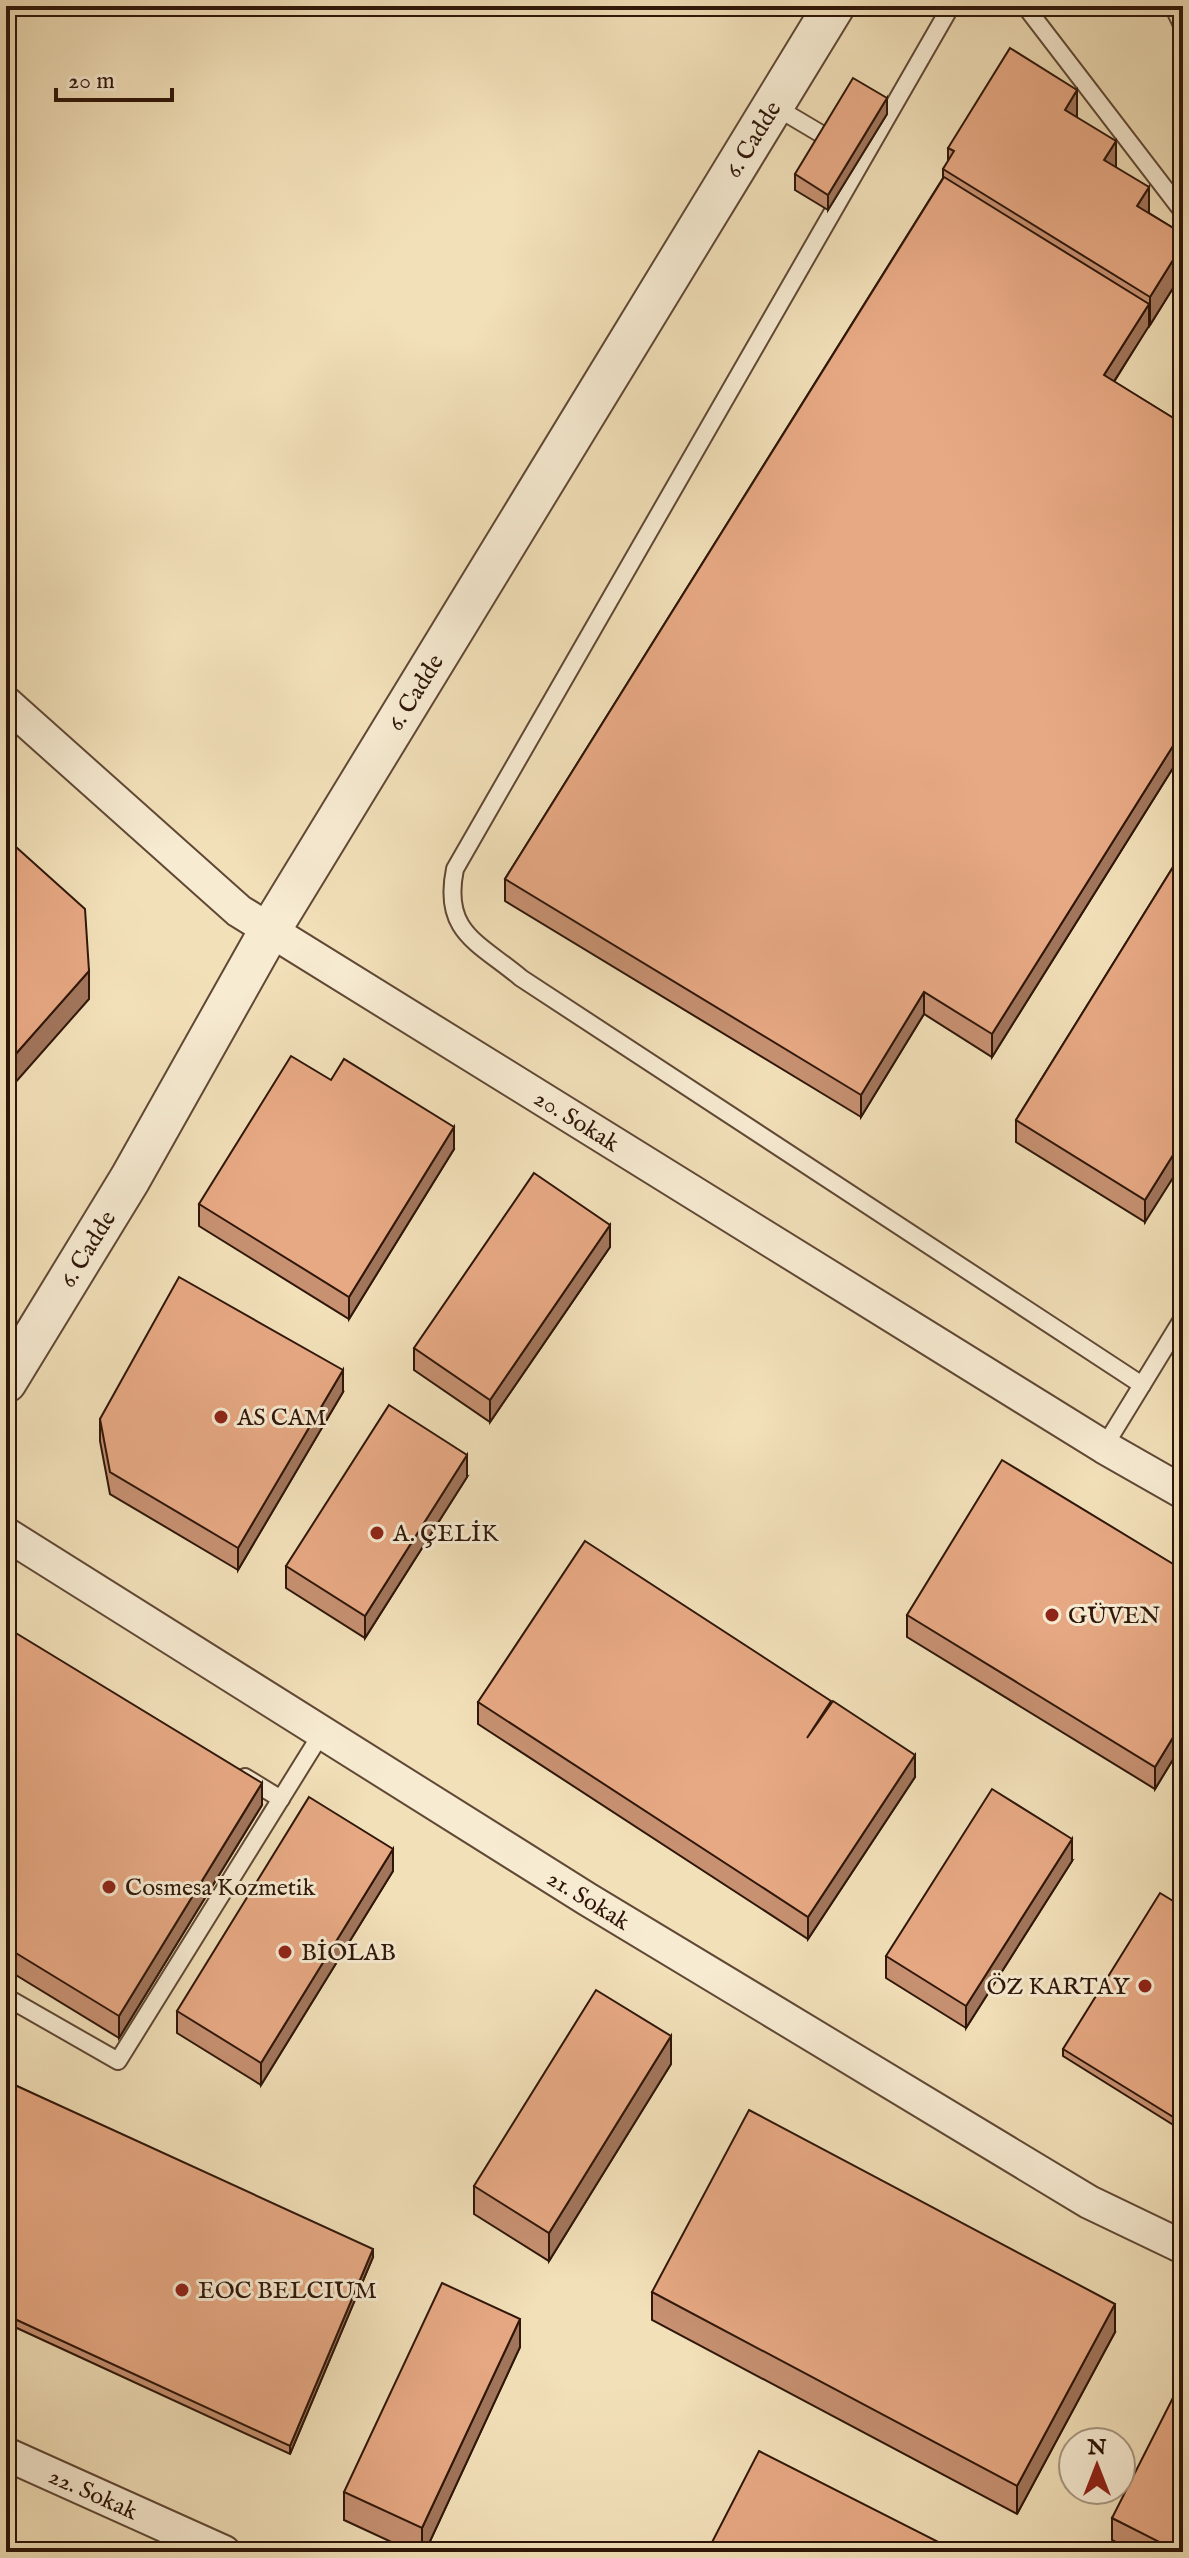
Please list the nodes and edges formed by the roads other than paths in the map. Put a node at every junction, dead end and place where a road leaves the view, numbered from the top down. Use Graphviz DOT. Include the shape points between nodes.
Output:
graph roads {
  1 [pos="834,6"];
  2 [pos="951,6"];
  3 [pos="1025,6"];
  4 [pos="1173,6"];
  5 [pos="1183,27"];
  6 [pos="774,106"];
  7 [pos="864,161"];
  8 [pos="1183,212"];
  9 [pos="6,703"];
  10 [pos="270,930"];
  11 [pos="1183,1318"];
  12 [pos="6,1382"];
  13 [pos="1142,1385"];
  14 [pos="1104,1447"];
  15 [pos="1183,1492"];
  16 [pos="6,1534"];
  17 [pos="323,1731"];
  18 [pos="228,1767"];
  19 [pos="281,1799"];
  20 [pos="6,1997"];
  21 [pos="1183,2247"];
  22 [pos="6,2454"];
  23 [pos="224,2552"];
  1 -- 6 [label="street, 6. Cadde"];
  2 -- 7 [label="lane"];
  3 -- 8 [label="lane"];
  4 -- 5 [label="lane"];
  6 -- 7 [label="lane"];
  6 -- 10 [label="street, 6. Cadde"];
  7 -- 13 [label="lane" via="455,869 449,897 457,925 521,978"];
  9 -- 10 [label="street, 20. Sokak" via="239,911"];
  10 -- 12 [label="street, 6. Cadde" via="130,1179"];
  10 -- 14 [label="street, 20. Sokak"];
  11 -- 13 [label="lane"];
  13 -- 14 [label="lane"];
  14 -- 15 [label="street, 20. Sokak"];
  16 -- 17 [label="street, 21. Sokak"];
  17 -- 19 [label="lane"];
  17 -- 21 [label="street, 21. Sokak" via="587,1899 1089,2202"];
  18 -- 19 [label="lane"];
  19 -- 20 [label="lane" via="118,2061"];
  22 -- 23 [label="street, 22. Sokak"];
}
